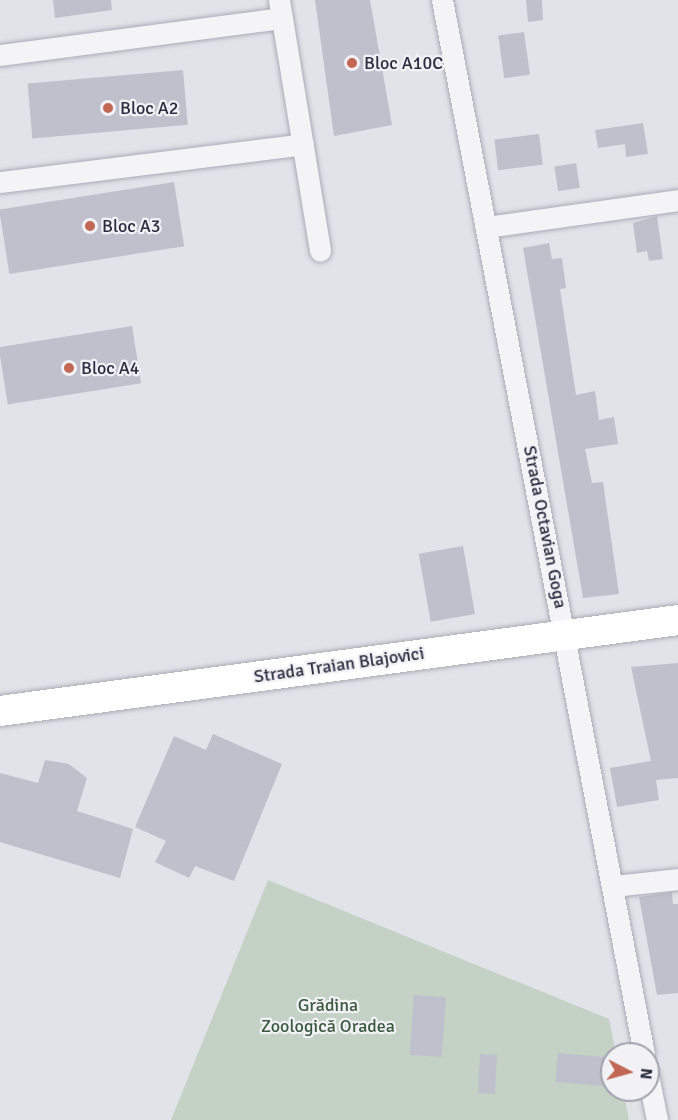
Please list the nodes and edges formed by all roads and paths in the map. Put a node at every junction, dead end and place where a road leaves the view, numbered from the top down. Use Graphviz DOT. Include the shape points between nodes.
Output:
graph roads {
  1 [pos="442,0"];
  2 [pos="281,9"];
  3 [pos="0,55"];
  4 [pos="303,144"];
  5 [pos="0,182"];
  6 [pos="678,200"];
  7 [pos="487,227"];
  8 [pos="320,251"];
  9 [pos="678,620"];
  10 [pos="566,632"];
  11 [pos="0,711"];
  12 [pos="678,879"];
  13 [pos="613,886"];
  14 [pos="642,1042"];
  15 [pos="653,1102"];
  16 [pos="657,1120"];
  1 -- 7 [label="street, Strada Octavian Goga"];
  2 -- 3 [label="street"];
  2 -- 4 [label="street"];
  4 -- 5 [label="street"];
  4 -- 8 [label="street"];
  6 -- 7 [label="street"];
  7 -- 10 [label="street, Strada Octavian Goga"];
  9 -- 10 [label="street, Strada Traian Blajovici"];
  10 -- 11 [label="street, Strada Traian Blajovici"];
  10 -- 13 [label="street, Strada Octavian Goga"];
  12 -- 13 [label="street"];
  13 -- 14 [label="street, Strada Octavian Goga"];
  15 -- 16 [label="street"];
}
